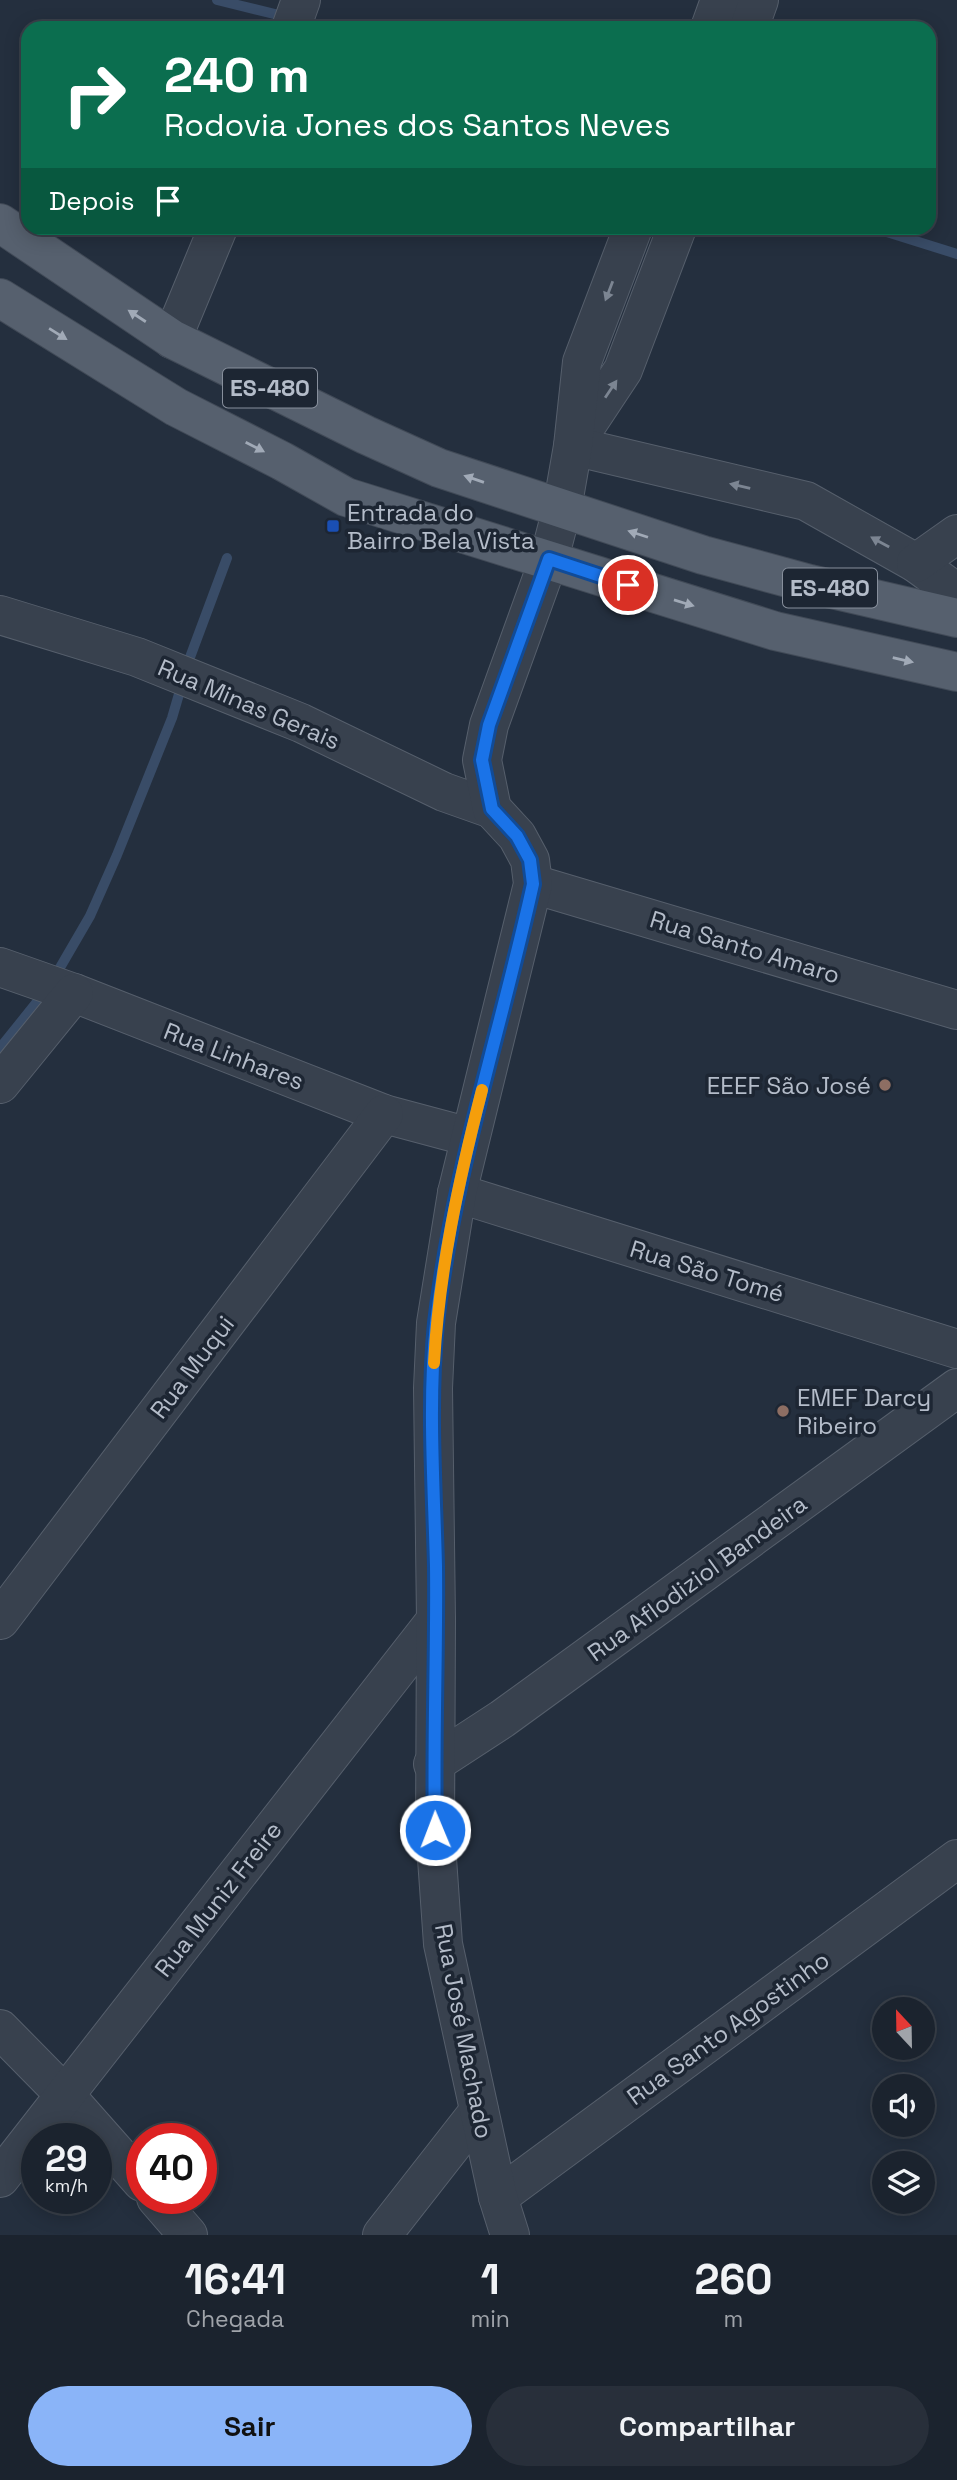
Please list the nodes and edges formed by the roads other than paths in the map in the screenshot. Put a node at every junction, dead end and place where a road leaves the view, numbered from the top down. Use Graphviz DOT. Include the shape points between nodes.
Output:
graph roads {
  1 [pos="301,0"];
  2 [pos="720,0"];
  3 [pos="759,0"];
  4 [pos="294,21"];
  5 [pos="712,21"];
  6 [pos="752,21"];
  7 [pos="0,223"];
  8 [pos="215,235"];
  9 [pos="630,235"];
  10 [pos="674,235"];
  11 [pos="0,298"];
  12 [pos="172,340"];
  13 [pos="573,446"];
  14 [pos="562,509"];
  15 [pos="957,534"];
  16 [pos="549,559"];
  17 [pos="916,563"];
  18 [pos="957,593"];
  19 [pos="0,615"];
  20 [pos="957,618"];
  21 [pos="957,672"];
  22 [pos="492,809"];
  23 [pos="533,884"];
  24 [pos="0,967"];
  25 [pos="74,993"];
  26 [pos="957,1010"];
  27 [pos="0,1084"];
  28 [pos="384,1114"];
  29 [pos="470,1137"];
  30 [pos="457,1193"];
  31 [pos="957,1349"];
  32 [pos="957,1388"];
  33 [pos="0,1620"];
  34 [pos="436,1620"];
  35 [pos="433,1764"];
  36 [pos="957,1859"];
  37 [pos="0,2029"];
  38 [pos="65,2095"];
  39 [pos="479,2111"];
  40 [pos="126,2164"];
  41 [pos="0,2178"];
  42 [pos="498,2197"];
  43 [pos="170,2214"];
  44 [pos="188,2235"];
  45 [pos="382,2235"];
  46 [pos="510,2235"];
  1 -- 4 [label="street"];
  2 -- 5 [label="street"];
  3 -- 6 [label="street"];
  12 -- 7 [label="main road, ES-480, one-way"];
  8 -- 12 [label="street"];
  9 -- 13 [label="street, one-way" via="582,362"];
  13 -- 10 [label="street, one-way" via="623,370"];
  11 -- 16 [label="main road, ES-480, one-way" via="176,407 346,497"];
  14 -- 12 [label="main road, ES-480, one-way" via="439,468"];
  13 -- 14 [label="street"];
  17 -- 13 [label="street, one-way" via="806,501"];
  14 -- 16 [label="street"];
  20 -- 14 [label="main road, ES-480, one-way" via="717,559"];
  15 -- 17 [label="street"];
  16 -- 21 [label="main road, ES-480, one-way" via="775,631"];
  16 -- 22 [label="street" via="489,725 482,760"];
  17 -- 18 [label="street"];
  19 -- 22 [label="street, Rua Minas Gerais" via="137,657 302,723 444,792"];
  22 -- 23 [label="street, Rua José Machado" via="517,836 530,860"];
  23 -- 26 [label="street, Rua Santo Amaro"];
  23 -- 29 [label="street, Rua José Machado"];
  24 -- 25 [label="street, Rua Linhares"];
  25 -- 27 [label="street"];
  25 -- 28 [label="street, Rua Linhares"];
  28 -- 29 [label="street, Rua Linhares"];
  28 -- 33 [label="street, Rua Muqui"];
  29 -- 30 [label="street, Rua José Machado"];
  30 -- 31 [label="street, Rua São Tomé"];
  30 -- 34 [label="street, Rua José Machado" via="436,1323"];
  32 -- 35 [label="street, Rua Aflodiziol Bandeira" via="536,1695"];
  34 -- 35 [label="street, Rua José Machado"];
  34 -- 38 [label="street, Rua Muniz Freire"];
  35 -- 39 [label="street, Rua José Machado" via="443,1944"];
  36 -- 42 [label="street, Rua Santo Agostinho"];
  37 -- 38 [label="street"];
  38 -- 40 [label="street"];
  38 -- 41 [label="street, Rua Muniz Freire"];
  39 -- 42 [label="street, Rua José Machado"];
  39 -- 45 [label="street"];
  42 -- 46 [label="street, Rua José Machado"];
  43 -- 44 [label="street"];
}
